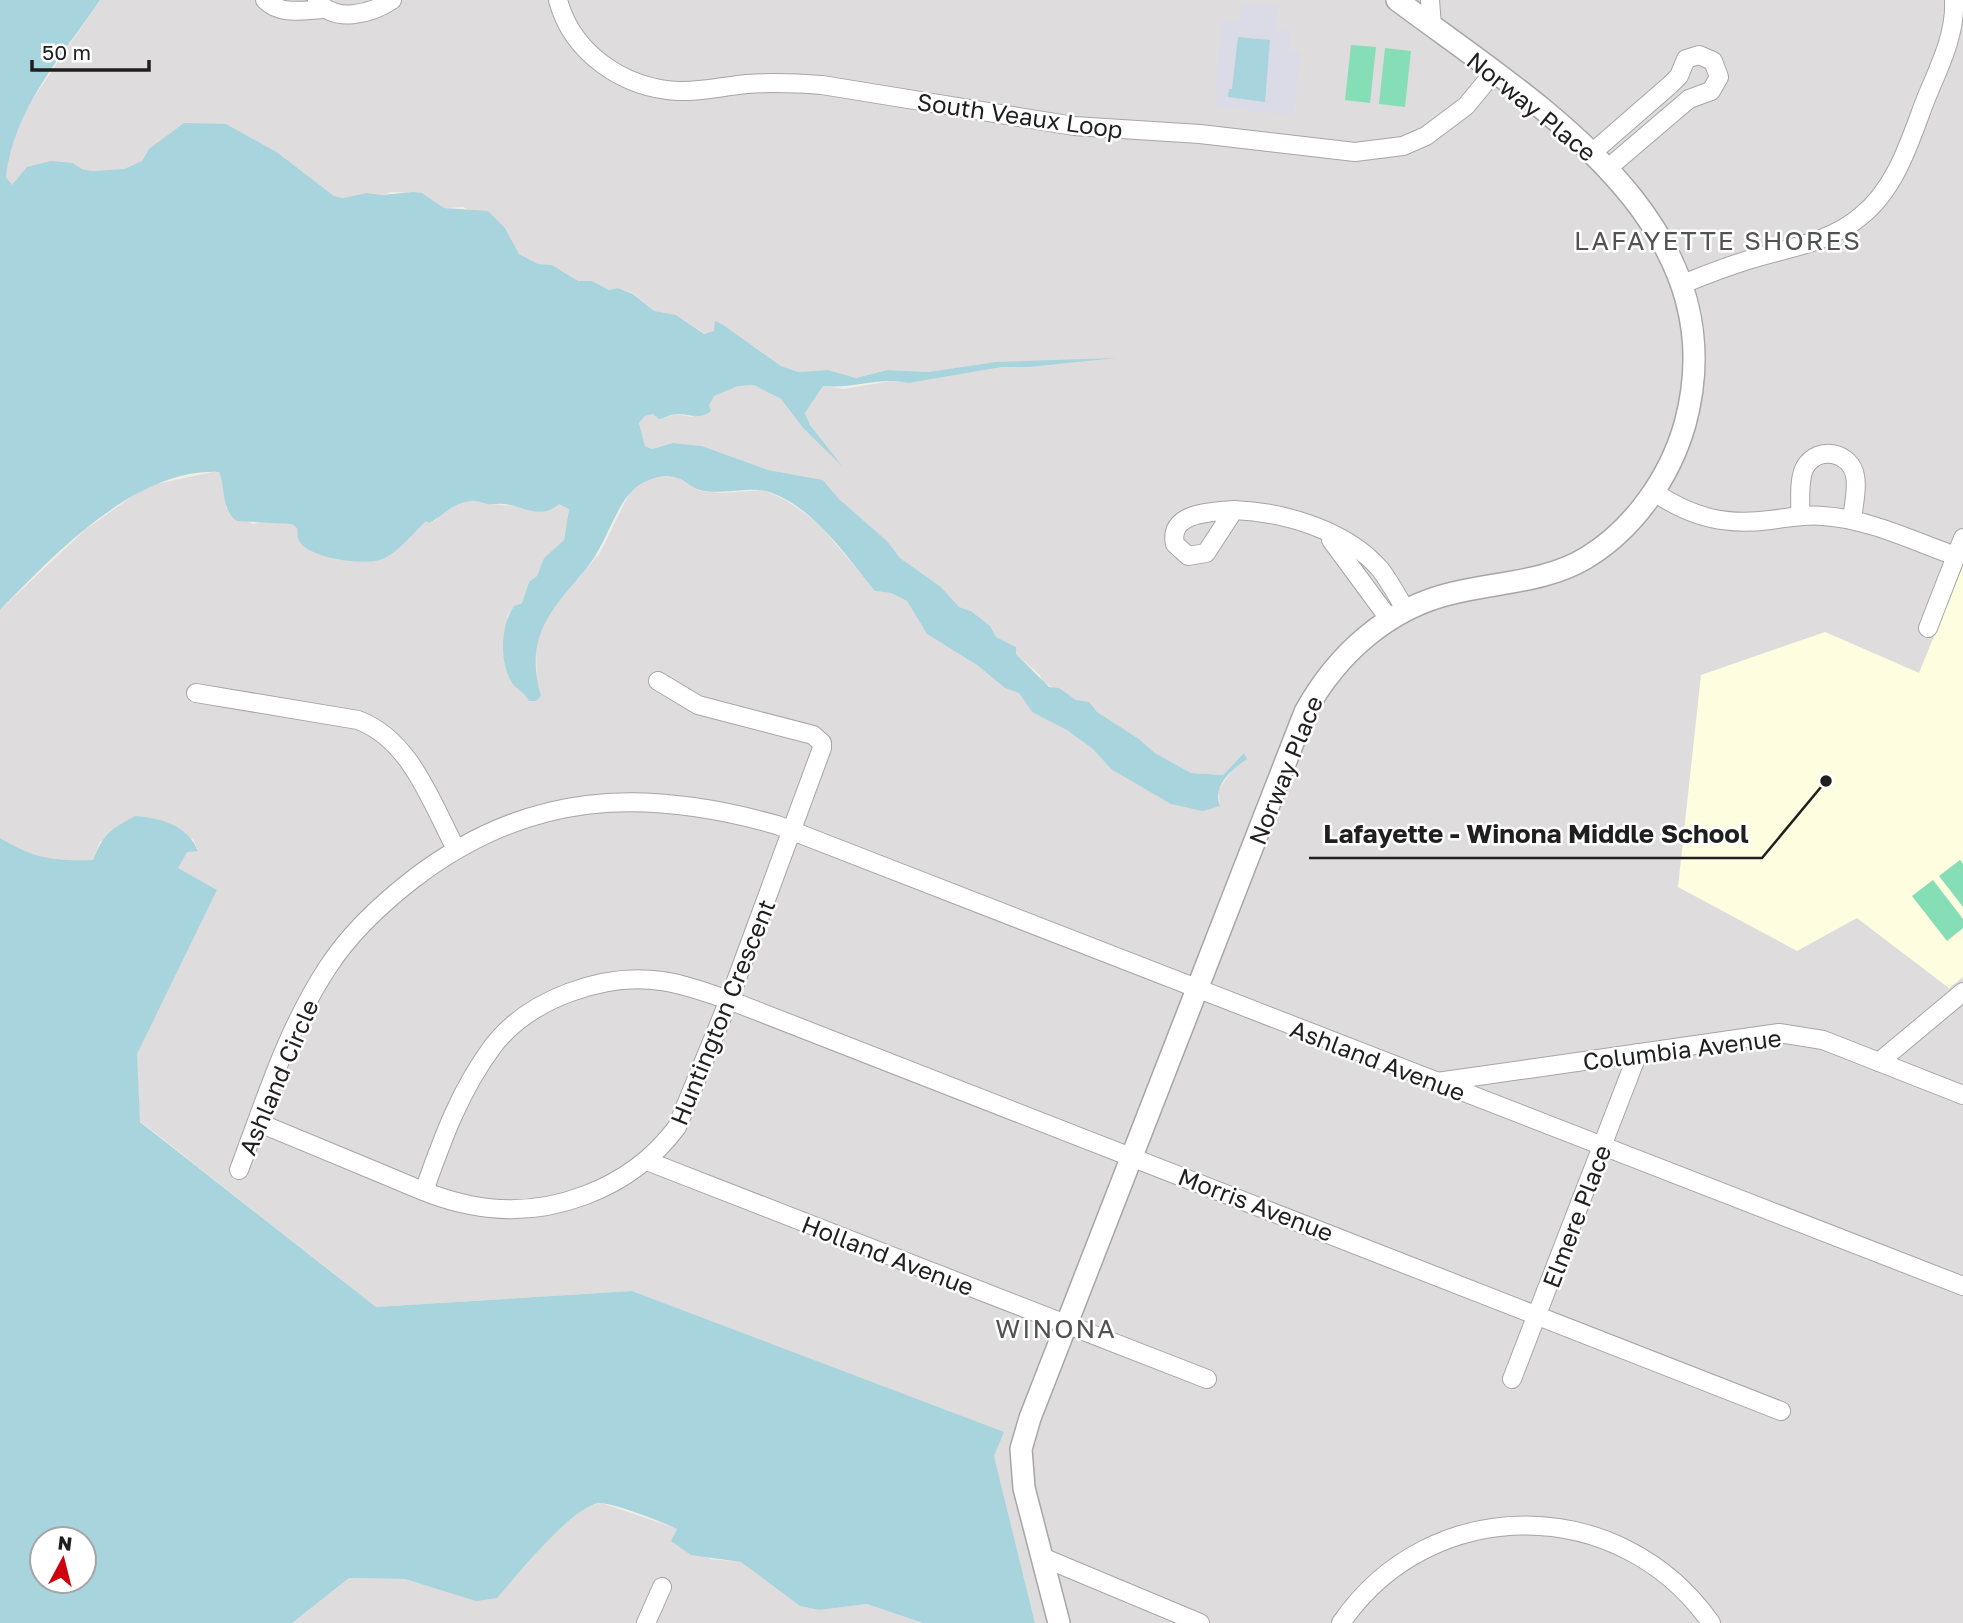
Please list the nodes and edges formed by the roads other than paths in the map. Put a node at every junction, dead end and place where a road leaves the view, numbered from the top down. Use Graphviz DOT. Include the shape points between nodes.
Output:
graph roads {
  1 [pos="265,0"];
  2 [pos="392,0"];
  3 [pos="558,0"];
  4 [pos="1397,0"];
  5 [pos="1430,0"];
  6 [pos="1954,0"];
  7 [pos="321,5"];
  8 [pos="1432,26"];
  9 [pos="1494,72"];
  10 [pos="1679,76"];
  11 [pos="1695,96"];
  12 [pos="1592,152"];
  13 [pos="1607,169"];
  14 [pos="1683,284"];
  15 [pos="1654,492"];
  16 [pos="1234,510"];
  17 [pos="1800,516"];
  18 [pos="1852,520"];
  19 [pos="1963,538"];
  20 [pos="1956,556"];
  21 [pos="1398,615"];
  22 [pos="1928,628"];
  23 [pos="658,681"];
  24 [pos="196,692"];
  25 [pos="793,832"];
  26 [pos="456,849"];
  27 [pos="1197,989"];
  28 [pos="1963,992"];
  29 [pos="729,1000"];
  30 [pos="1638,1053"];
  31 [pos="1879,1062"];
  32 [pos="1434,1083"];
  33 [pos="1963,1095"];
  34 [pos="257,1122"];
  35 [pos="1603,1148"];
  36 [pos="1132,1157"];
  37 [pos="647,1161"];
  38 [pos="239,1170"];
  39 [pos="424,1191"];
  40 [pos="1963,1286"];
  41 [pos="1538,1315"];
  42 [pos="1068,1326"];
  43 [pos="1207,1379"];
  44 [pos="1512,1379"];
  45 [pos="1781,1411"];
  46 [pos="1042,1557"];
  47 [pos="662,1587"];
  48 [pos="646,1623"];
  49 [pos="1059,1623"];
  50 [pos="1200,1623"];
  51 [pos="1341,1623"];
  52 [pos="1711,1623"];
  1 -- 7 [label="street" via="291,11"];
  2 -- 7 [label="street" via="358,14 334,14"];
  3 -- 9 [label="street, South Veaux Loop" via="578,43 595,59 653,87 695,91 783,82 822,85 1074,126 1200,134 1354,152 1403,146 1426,136 1466,106"];
  4 -- 8 [label="street, Norway Place"];
  5 -- 8 [label="street"];
  6 -- 14 [label="street" via="1954,21 1942,60 1902,160 1867,211 1816,242 1747,260"];
  8 -- 9 [label="street, Norway Place"];
  9 -- 12 [label="street, Norway Place"];
  10 -- 11 [label="street" via="1681,85"];
  10 -- 11 [label="street" via="1693,56 1713,61 1719,77 1716,85"];
  10 -- 12 [label="street"];
  11 -- 13 [label="street"];
  12 -- 13 [label="street, Norway Place"];
  13 -- 14 [label="street, Norway Place" via="1660,239"];
  14 -- 15 [label="street, Norway Place" via="1695,343 1692,392 1681,436"];
  15 -- 17 [label="street" via="1677,508 1715,521"];
  15 -- 21 [label="street, Norway Place" via="1607,543 1562,569 1452,593"];
  16 -- 21 [label="street" via="1281,515 1324,532"];
  17 -- 18 [label="street"];
  17 -- 18 [label="street" via="1806,466 1831,453 1846,459 1855,475"];
  18 -- 20 [label="street"];
  19 -- 20 [label="street"];
  20 -- 22 [label="street"];
  21 -- 27 [label="street, Norway Place" via="1358,642 1335,666 1305,712"];
  23 -- 25 [label="street, Huntington Crescent" via="698,705 817,737 822,748"];
  24 -- 26 [label="street" via="358,719 374,726 406,757"];
  25 -- 26 [label="street, Ashland Circle" via="722,810 660,802 610,802 530,817"];
  25 -- 27 [label="street, Ashland Avenue"];
  25 -- 29 [label="street, Huntington Crescent"];
  26 -- 34 [label="street, Ashland Circle" via="400,889 347,940 303,1009"];
  27 -- 32 [label="street, Ashland Avenue"];
  27 -- 36 [label="street, Norway Place"];
  28 -- 31 [label="street"];
  29 -- 36 [label="street, Morris Avenue"];
  29 -- 37 [label="street, Huntington Crescent" via="677,1127"];
  29 -- 39 [label="street, Morris Avenue" via="661,981 638,981 581,990 531,1012 495,1044 479,1067 444,1134"];
  30 -- 31 [label="street, Columbia Avenue" via="1779,1033 1823,1040"];
  30 -- 32 [label="street, Columbia Avenue"];
  30 -- 35 [label="street, Elmere Place"];
  31 -- 33 [label="street, Columbia Avenue"];
  32 -- 35 [label="street, Ashland Avenue"];
  34 -- 38 [label="street, Ashland Circle"];
  34 -- 39 [label="street, Huntington Crescent"];
  35 -- 40 [label="street, Ashland Avenue"];
  35 -- 41 [label="street, Elmere Place"];
  36 -- 41 [label="street, Morris Avenue"];
  36 -- 42 [label="street, Norway Place"];
  37 -- 39 [label="street, Huntington Crescent" via="582,1197 536,1207 472,1206"];
  37 -- 42 [label="street, Holland Avenue"];
  41 -- 44 [label="street, Elmere Place"];
  41 -- 45 [label="street, Morris Avenue"];
  42 -- 43 [label="street, Holland Avenue"];
  42 -- 46 [label="street, Norway Place" via="1021,1449 1024,1488"];
  46 -- 49 [label="street, Norway Place"];
  46 -- 50 [label="street"];
  47 -- 48 [label="street"];
  51 -- 52 [label="street" via="1376,1583 1408,1559 1454,1538 1513,1525 1576,1530 1631,1549 1677,1582"];
}
